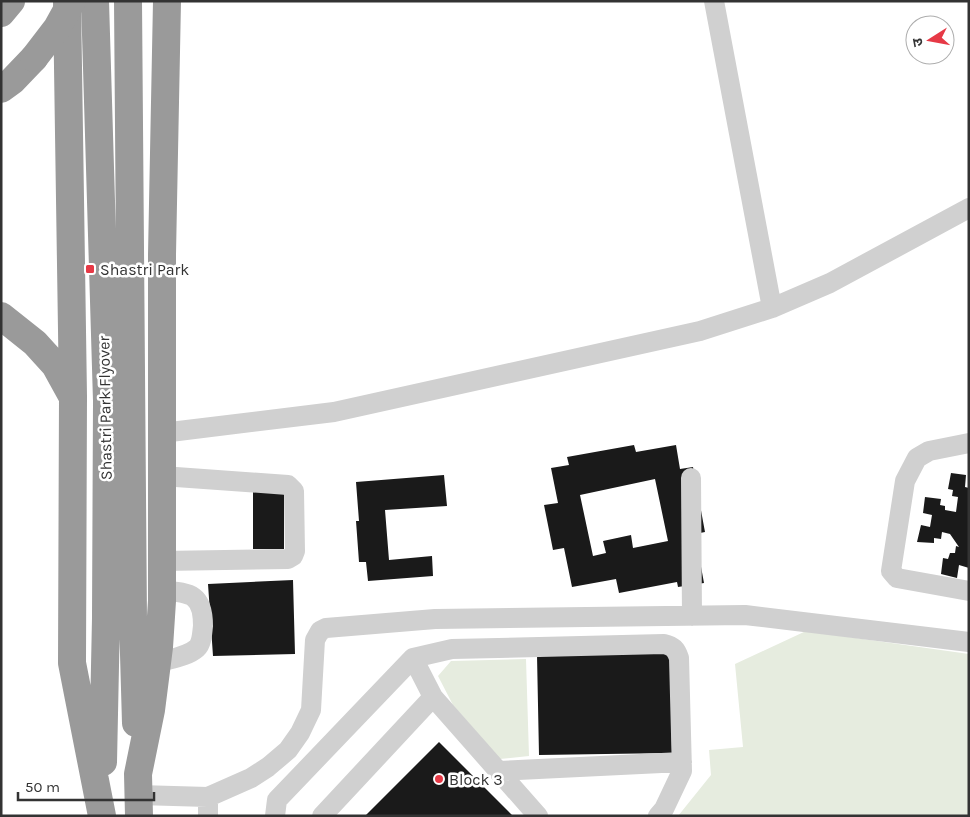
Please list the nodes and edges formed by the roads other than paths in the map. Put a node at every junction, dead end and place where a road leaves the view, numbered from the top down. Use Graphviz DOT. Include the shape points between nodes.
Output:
graph roads {
  1 [pos="10,1"];
  2 [pos="67,1"];
  3 [pos="72,1"];
  4 [pos="95,1"];
  5 [pos="128,1"];
  6 [pos="166,1"];
  7 [pos="714,1"];
  8 [pos="1,13"];
  9 [pos="1,89"];
  10 [pos="969,208"];
  11 [pos="772,308"];
  12 [pos="5,319"];
  13 [pos="73,396"];
  14 [pos="162,433"];
  15 [pos="969,444"];
  16 [pos="162,476"];
  17 [pos="691,478"];
  18 [pos="162,561"];
  19 [pos="161,590"];
  20 [pos="969,592"];
  21 [pos="692,616"];
  22 [pos="969,642"];
  23 [pos="414,658"];
  24 [pos="157,663"];
  25 [pos="433,696"];
  26 [pos="682,762"];
  27 [pos="498,771"];
  28 [pos="251,778"];
  29 [pos="138,795"];
  30 [pos="208,806"];
  31 [pos="276,808"];
  32 [pos="102,816"];
  33 [pos="322,816"];
  34 [pos="538,816"];
  35 [pos="658,816"];
  1 -- 8 [label="highway"];
  2 -- 13 [label="highway"];
  3 -- 9 [label="highway, bridge" via="34,58"];
  4 -- 32 [label="highway, Shastri Park Flyover" via="107,401"];
  5 -- 29 [label="highway, Shastri Park Flyover" via="133,620"];
  6 -- 14 [label="highway"];
  7 -- 11 [label="street"];
  10 -- 11 [label="street" via="830,283"];
  11 -- 14 [label="street" via="700,331 334,412"];
  12 -- 13 [label="highway" via="35,343 55,365"];
  13 -- 32 [label="highway" via="72,663"];
  14 -- 16 [label="highway"];
  15 -- 20 [label="street" via="929,451 917,458 905,481 891,571 897,578"];
  16 -- 18 [label="highway"];
  16 -- 18 [label="street" via="288,485 294,491 295,551 288,559"];
  17 -- 21 [label="street"];
  18 -- 19 [label="highway"];
  19 -- 24 [label="highway"];
  19 -- 24 [label="street" via="184,592 198,600 203,612 202,637 197,648 187,654"];
  21 -- 22 [label="street" via="745,615"];
  21 -- 28 [label="street" via="435,620 326,628 320,631 316,640 311,710 300,733 288,750"];
  23 -- 25 [label="street"];
  23 -- 26 [label="street" via="452,649 671,645 679,658"];
  23 -- 31 [label="street"];
  24 -- 29 [label="highway"];
  25 -- 27 [label="street"];
  25 -- 33 [label="street"];
  26 -- 27 [label="street"];
  26 -- 35 [label="street" via="682,771"];
  27 -- 34 [label="street"];
  28 -- 30 [label="street"];
  28 -- 31 [label="street"];
  29 -- 30 [label="street"];
}
